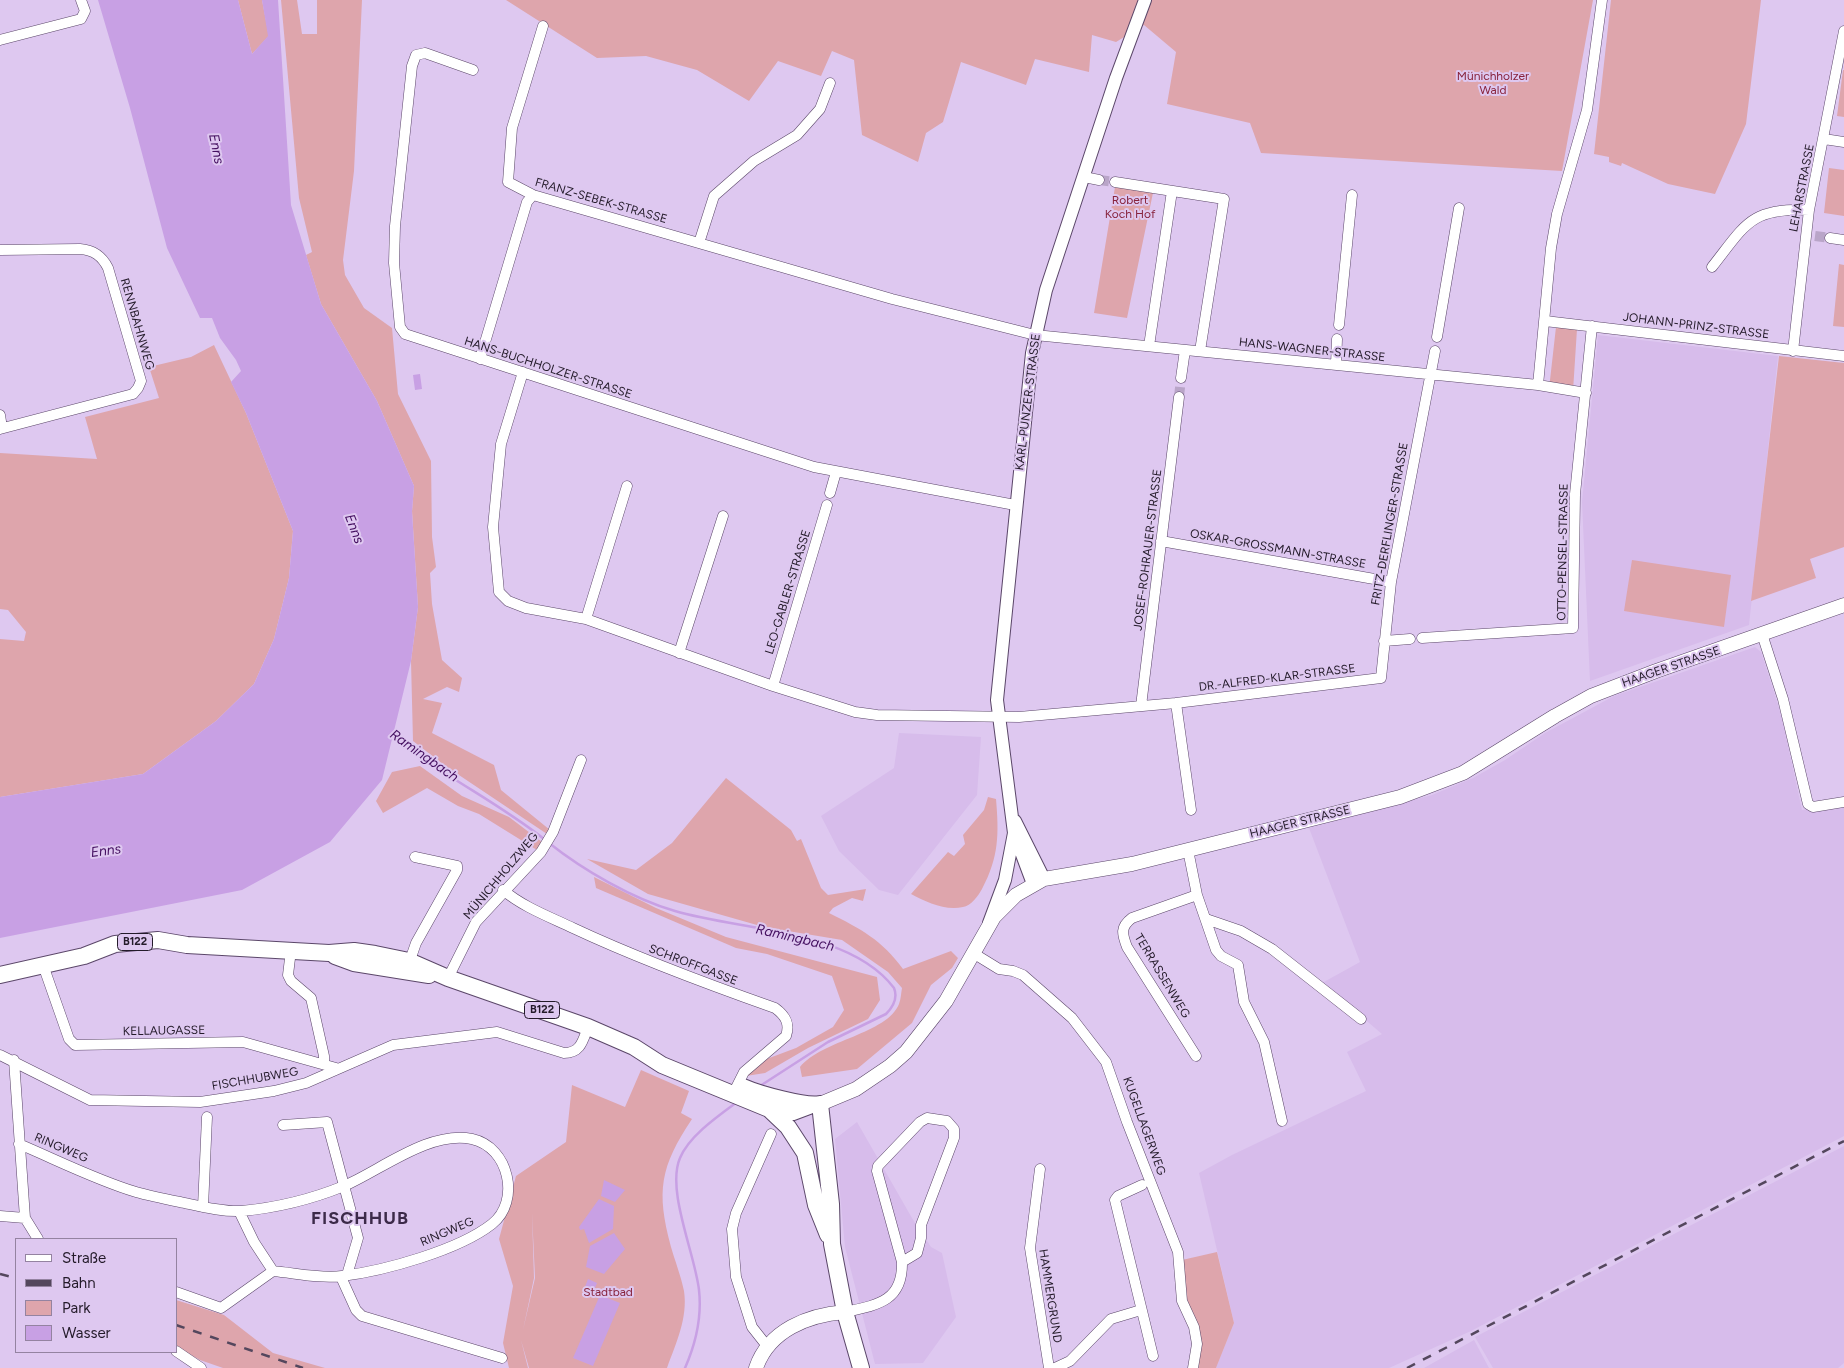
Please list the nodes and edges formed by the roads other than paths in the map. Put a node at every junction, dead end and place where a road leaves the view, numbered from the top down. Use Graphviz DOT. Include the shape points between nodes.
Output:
graph roads {
  1 [pos="81,0"];
  2 [pos="1145,0"];
  3 [pos="1602,0"];
  4 [pos="543,26"];
  5 [pos="1844,31"];
  6 [pos="0,40"];
  7 [pos="1842,45"];
  8 [pos="473,70"];
  9 [pos="830,83"];
  10 [pos="1824,139"];
  11 [pos="1844,142"];
  12 [pos="1084,177"];
  13 [pos="1100,180"];
  14 [pos="1115,182"];
  15 [pos="1172,191"];
  16 [pos="533,195"];
  17 [pos="1352,195"];
  18 [pos="1460,208"];
  19 [pos="1809,210"];
  20 [pos="1830,238"];
  21 [pos="1844,240"];
  22 [pos="699,243"];
  23 [pos="0,250"];
  24 [pos="1712,267"];
  25 [pos="1545,321"];
  26 [pos="1338,324"];
  27 [pos="1592,326"];
  28 [pos="1035,335"];
  29 [pos="1437,337"];
  30 [pos="1337,340"];
  31 [pos="1149,346"];
  32 [pos="1185,350"];
  33 [pos="1200,351"];
  34 [pos="1435,351"];
  35 [pos="1793,351"];
  36 [pos="1844,356"];
  37 [pos="480,359"];
  38 [pos="1336,365"];
  39 [pos="523,372"];
  40 [pos="1431,376"];
  41 [pos="1182,378"];
  42 [pos="1538,385"];
  43 [pos="1586,393"];
  44 [pos="1179,397"];
  45 [pos="0,415"];
  46 [pos="1,429"];
  47 [pos="836,472"];
  48 [pos="627,486"];
  49 [pos="830,493"];
  50 [pos="827,505"];
  51 [pos="1015,505"];
  52 [pos="723,516"];
  53 [pos="1161,541"];
  54 [pos="1391,582"];
  55 [pos="1844,605"];
  56 [pos="586,619"];
  57 [pos="1762,634"];
  58 [pos="1422,638"];
  59 [pos="1410,639"];
  60 [pos="1384,640"];
  61 [pos="679,653"];
  62 [pos="1381,678"];
  63 [pos="773,686"];
  64 [pos="1176,703"];
  65 [pos="1141,706"];
  66 [pos="999,718"];
  67 [pos="581,760"];
  68 [pos="1844,802"];
  69 [pos="1191,810"];
  70 [pos="1014,819"];
  71 [pos="1014,834"];
  72 [pos="1188,850"];
  73 [pos="415,857"];
  74 [pos="1039,882"];
  75 [pos="503,890"];
  76 [pos="1197,895"];
  77 [pos="1206,919"];
  78 [pos="986,930"];
  79 [pos="291,950"];
  80 [pos="973,953"];
  81 [pos="44,965"];
  82 [pos="408,967"];
  83 [pos="0,975"];
  84 [pos="448,978"];
  85 [pos="1362,1019"];
  86 [pos="588,1027"];
  87 [pos="0,1056"];
  88 [pos="1196,1056"];
  89 [pos="14,1060"];
  90 [pos="324,1063"];
  91 [pos="336,1068"];
  92 [pos="737,1088"];
  93 [pos="815,1105"];
  94 [pos="769,1109"];
  95 [pos="207,1117"];
  96 [pos="1282,1121"];
  97 [pos="283,1125"];
  98 [pos="771,1134"];
  99 [pos="18,1144"];
  100 [pos="804,1153"];
  101 [pos="1040,1169"];
  102 [pos="1142,1185"];
  103 [pos="344,1186"];
  104 [pos="203,1207"];
  105 [pos="239,1211"];
  106 [pos="0,1216"];
  107 [pos="25,1218"];
  108 [pos="37,1238"];
  109 [pos="832,1244"];
  110 [pos="902,1262"];
  111 [pos="273,1271"];
  112 [pos="344,1276"];
  113 [pos="178,1293"];
  114 [pos="1141,1310"];
  115 [pos="846,1312"];
  116 [pos="767,1346"];
  117 [pos="178,1353"];
  118 [pos="1153,1356"];
  119 [pos="502,1358"];
  120 [pos="201,1368"];
  121 [pos="756,1368"];
  122 [pos="861,1368"];
  123 [pos="1049,1368"];
  124 [pos="1055,1368"];
  125 [pos="1193,1368"];
  1 -- 6 [label="street" via="84,15 81,19"];
  2 -- 12 [label="street, KARL-PUNZER-STRASSE"];
  3 -- 25 [label="street" via="1587,110 1557,214"];
  4 -- 16 [label="street, FRANZ-SEBEK-STRASSE" via="512,128 508,182"];
  5 -- 7 [label="street, LEHARSTRASSE"];
  7 -- 10 [label="street, LEHARSTRASSE"];
  8 -- 37 [label="street, HANS-BUCHHOLZER-STRASSE" via="425,54 416,55 396,217 394,263 400,327 405,334"];
  9 -- 22 [label="street" via="820,109 798,135 754,161 714,196"];
  10 -- 11 [label="street"];
  10 -- 19 [label="street, LEHARSTRASSE"];
  12 -- 13 [label="street"];
  12 -- 28 [label="street, KARL-PUNZER-STRASSE" via="1046,290"];
  14 -- 15 [label="street"];
  15 -- 31 [label="street"];
  15 -- 33 [label="street" via="1224,198"];
  16 -- 22 [label="street, FRANZ-SEBEK-STRASSE"];
  16 -- 37 [label="street" via="527,202"];
  17 -- 26 [label="street"];
  18 -- 29 [label="street"];
  19 -- 24 [label="street" via="1783,209 1755,217 1745,224"];
  19 -- 35 [label="street, LEHARSTRASSE" via="1810,236"];
  20 -- 21 [label="street"];
  22 -- 28 [label="street, FRANZ-SEBEK-STRASSE" via="892,299"];
  23 -- 46 [label="street, RENNBAHNWEG" via="80,249 101,256 108,268 140,381 133,394"];
  25 -- 27 [label="street, JOHANN-PRINZ-STRASSE"];
  25 -- 42 [label="street"];
  27 -- 35 [label="street, JOHANN-PRINZ-STRASSE"];
  27 -- 43 [label="street, OTTO-PENSEL-STRASSE"];
  28 -- 31 [label="street, HANS-WAGNER-STRASSE"];
  28 -- 51 [label="street, KARL-PUNZER-STRASSE"];
  30 -- 38 [label="street"];
  31 -- 32 [label="street, HANS-WAGNER-STRASSE"];
  32 -- 33 [label="street, HANS-WAGNER-STRASSE"];
  32 -- 41 [label="street"];
  33 -- 38 [label="street, HANS-WAGNER-STRASSE"];
  34 -- 40 [label="street, FRITZ-DERFLINGER-STRASSE"];
  35 -- 36 [label="street, JOHANN-PRINZ-STRASSE"];
  37 -- 39 [label="street, HANS-BUCHHOLZER-STRASSE"];
  38 -- 40 [label="street, HANS-WAGNER-STRASSE"];
  39 -- 47 [label="street, HANS-BUCHHOLZER-STRASSE"];
  39 -- 56 [label="street" via="501,444 496,479 493,527 499,592 508,601 526,608"];
  40 -- 42 [label="street, HANS-WAGNER-STRASSE"];
  40 -- 54 [label="street, FRITZ-DERFLINGER-STRASSE"];
  42 -- 43 [label="street, HANS-WAGNER-STRASSE"];
  43 -- 58 [label="street, OTTO-PENSEL-STRASSE" via="1575,494 1573,628"];
  44 -- 53 [label="street, JOSEF-ROHRAUER-STRASSE"];
  45 -- 46 [label="street"];
  47 -- 49 [label="street"];
  47 -- 51 [label="street, HANS-BUCHHOLZER-STRASSE"];
  48 -- 56 [label="street"];
  50 -- 63 [label="street, LEO-GABLER-STRASSE"];
  51 -- 66 [label="street, KARL-PUNZER-STRASSE" via="998,684"];
  52 -- 61 [label="street"];
  53 -- 54 [label="street, OSKAR-GROSSMANN-STRASSE"];
  53 -- 65 [label="street, JOSEF-ROHRAUER-STRASSE"];
  54 -- 60 [label="street, FRITZ-DERFLINGER-STRASSE"];
  55 -- 57 [label="main road, HAAGER STRASSE"];
  56 -- 61 [label="street"];
  57 -- 68 [label="street" via="1783,699 1808,804 1813,807"];
  57 -- 72 [label="main road, HAAGER STRASSE" via="1591,696 1485,761 1438,784 1363,807"];
  59 -- 60 [label="street"];
  60 -- 62 [label="street, FRITZ-DERFLINGER-STRASSE"];
  61 -- 63 [label="street"];
  62 -- 64 [label="street, DR.-ALFRED-KLAR-STRASSE"];
  63 -- 66 [label="street" via="855,712 876,715"];
  64 -- 65 [label="street, DR.-ALFRED-KLAR-STRASSE"];
  64 -- 69 [label="street"];
  65 -- 66 [label="street, DR.-ALFRED-KLAR-STRASSE"];
  66 -- 70 [label="street, KARL-PUNZER-STRASSE"];
  67 -- 75 [label="street, MÜNICHHOLZWEG" via="553,832 541,852"];
  70 -- 71 [label="street, KARL-PUNZER-STRASSE"];
  70 -- 74 [label="street, KARL-PUNZER-STRASSE"];
  71 -- 74 [label="street, KARL-PUNZER-STRASSE"];
  71 -- 78 [label="street, KARL-PUNZER-STRASSE" via="1004,880"];
  72 -- 74 [label="main road, HAAGER STRASSE"];
  72 -- 76 [label="street"];
  73 -- 82 [label="street" via="451,863 457,866 457,870 416,943"];
  74 -- 78 [label="main road, HAAGER STRASSE" via="1004,906"];
  75 -- 84 [label="street, MÜNICHHOLZWEG" via="476,922"];
  75 -- 92 [label="street, SCHROFFGASSE" via="537,911 617,949 782,1013 787,1020 786,1036 744,1072"];
  76 -- 77 [label="street"];
  76 -- 88 [label="street, TERRASSENWEG" via="1132,918 1124,924 1122,933 1127,947"];
  77 -- 85 [label="street" via="1241,932 1272,949"];
  77 -- 96 [label="street" via="1216,950 1238,965 1244,1002 1264,1042"];
  78 -- 80 [label="main road, HAAGER STRASSE"];
  79 -- 81 [label="main road, B122" via="188,945 158,940 115,944 84,956"];
  79 -- 82 [label="main road, B122" via="328,954 354,963"];
  79 -- 90 [label="street" via="288,975 311,998"];
  80 -- 93 [label="main road, HAAGER STRASSE" via="934,1018 906,1052 856,1089"];
  80 -- 125 [label="street, KUGELLAGERWEG" via="999,970 1023,975 1052,998 1106,1062 1178,1252 1182,1301 1194,1327 1197,1344"];
  81 -- 83 [label="main road, B122"];
  81 -- 90 [label="street, KELLAUGASSE" via="69,1039 76,1044 242,1042"];
  82 -- 84 [label="main road, B122"];
  84 -- 86 [label="main road, B122"];
  86 -- 91 [label="street, FISCHHUBWEG" via="580,1047 570,1053 493,1032 393,1045"];
  86 -- 92 [label="main road, B122" via="634,1047 662,1065"];
  87 -- 89 [label="street, FISCHHUBWEG"];
  89 -- 91 [label="street, FISCHHUBWEG" via="92,1101 200,1102 306,1083"];
  89 -- 99 [label="street"];
  90 -- 91 [label="street, KELLAUGASSE"];
  92 -- 93 [label="main road, B122"];
  92 -- 94 [label="main road, B122"];
  93 -- 94 [label="main road" via="793,1112"];
  93 -- 100 [label="main road" via="801,1120"];
  93 -- 109 [label="main road, B122" via="831,1204"];
  94 -- 100 [label="main road, B122" via="788,1127"];
  95 -- 104 [label="street"];
  97 -- 103 [label="street" via="327,1122"];
  98 -- 116 [label="street" via="732,1229 736,1277 752,1327"];
  99 -- 104 [label="street, RINGWEG" via="135,1192"];
  99 -- 107 [label="street"];
  100 -- 109 [label="main road, B122" via="816,1205"];
  101 -- 123 [label="street, HAMMERGRUND" via="1030,1248"];
  102 -- 114 [label="street" via="1115,1200"];
  103 -- 105 [label="street, RINGWEG" via="293,1202"];
  103 -- 112 [label="street" via="358,1238"];
  103 -- 112 [label="street, RINGWEG" via="422,1146 458,1137 490,1148 501,1160 509,1180 506,1199 497,1220 479,1234 405,1263"];
  104 -- 105 [label="street, RINGWEG"];
  105 -- 111 [label="street"];
  106 -- 107 [label="street"];
  107 -- 108 [label="street"];
  109 -- 115 [label="main road, B122"];
  110 -- 110 [label="street" via="916,1254 921,1225 954,1138 952,1125 938,1118 920,1122 877,1168"];
  110 -- 115 [label="street" via="899,1286 889,1298 874,1306"];
  111 -- 112 [label="street, RINGWEG"];
  111 -- 113 [label="street" via="221,1308"];
  112 -- 119 [label="street" via="356,1310 362,1316"];
  114 -- 118 [label="street"];
  114 -- 124 [label="street, HAMMERGRUND" via="1112,1319 1070,1361"];
  115 -- 116 [label="main road" via="794,1325"];
  115 -- 122 [label="main road, B122"];
  116 -- 121 [label="main road"];
  117 -- 120 [label="street"];
}
